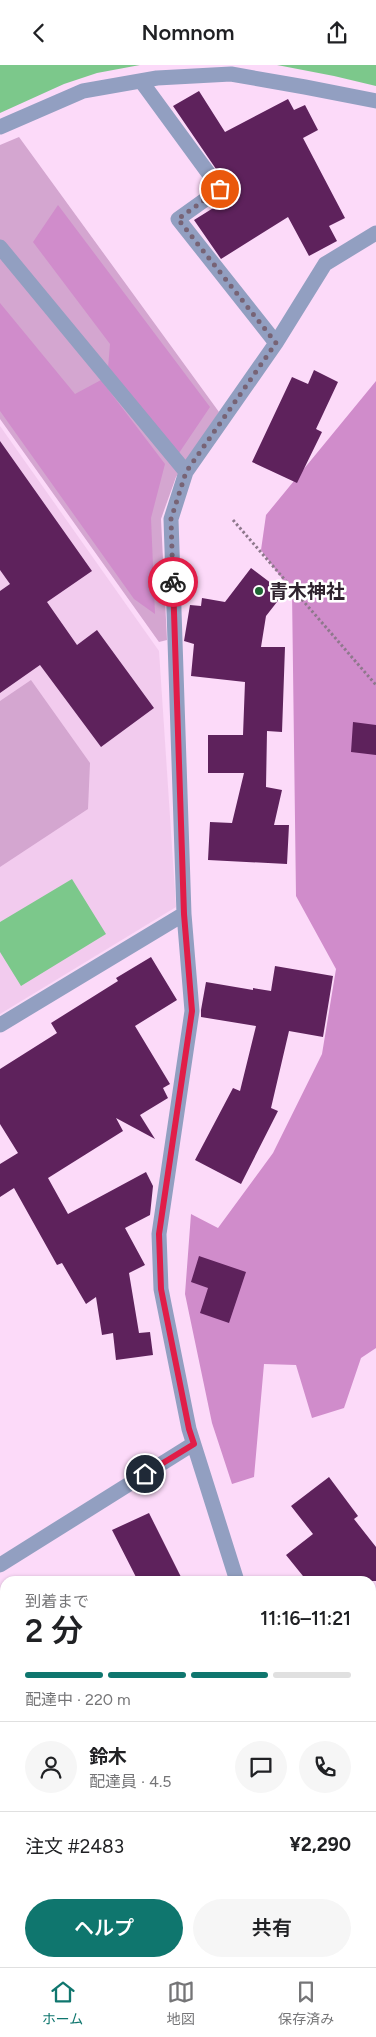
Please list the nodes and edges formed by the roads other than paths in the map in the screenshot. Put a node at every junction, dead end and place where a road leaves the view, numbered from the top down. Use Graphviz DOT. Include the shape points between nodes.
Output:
graph roads {
  1 [pos="141,81"];
  2 [pos="376,101"];
  3 [pos="0,127"];
  4 [pos="376,233"];
  5 [pos="0,247"];
  6 [pos="276,343"];
  7 [pos="186,472"];
  8 [pos="184,914"];
  9 [pos="0,1025"];
  10 [pos="194,1444"];
  11 [pos="0,1565"];
  12 [pos="235,1576"];
  1 -- 2 [label="street" via="231,75"];
  1 -- 3 [label="street" via="83,91"];
  1 -- 6 [label="street" via="220,189 178,219"];
  4 -- 6 [label="street" via="326,264"];
  5 -- 7 [label="street"];
  6 -- 7 [label="street"];
  7 -- 8 [label="street" via="171,519"];
  8 -- 9 [label="street"];
  8 -- 10 [label="street" via="192,1011 159,1234 161,1289"];
  10 -- 11 [label="street"];
  10 -- 12 [label="street"];
}
